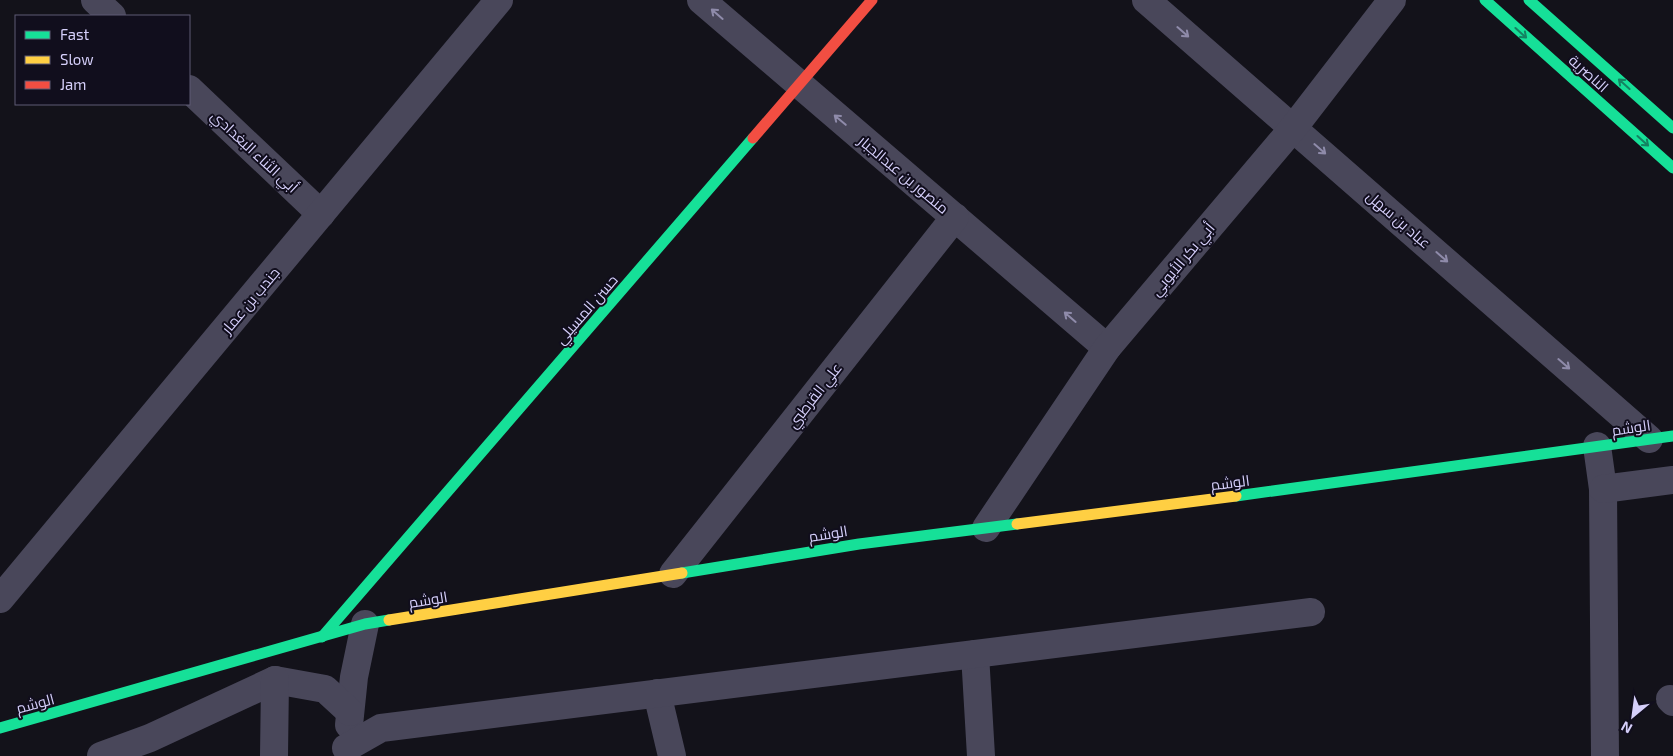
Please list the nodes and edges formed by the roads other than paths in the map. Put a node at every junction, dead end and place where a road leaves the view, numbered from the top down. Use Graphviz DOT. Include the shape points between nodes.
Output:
graph roads {
  1 [pos="94,0"];
  2 [pos="499,0"];
  3 [pos="700,0"];
  4 [pos="872,0"];
  5 [pos="1146,0"];
  6 [pos="1392,0"];
  7 [pos="1485,0"];
  8 [pos="1529,0"];
  9 [pos="111,15"];
  10 [pos="799,85"];
  11 [pos="190,90"];
  12 [pos="1294,126"];
  13 [pos="1673,128"];
  14 [pos="1673,168"];
  15 [pos="321,214"];
  16 [pos="954,217"];
  17 [pos="1107,348"];
  18 [pos="1661,437"];
  19 [pos="1597,446"];
  20 [pos="1673,480"];
  21 [pos="1604,489"];
  22 [pos="986,528"];
  23 [pos="673,574"];
  24 [pos="0,599"];
  25 [pos="1311,612"];
  26 [pos="365,624"];
  27 [pos="322,637"];
  28 [pos="975,654"];
  29 [pos="275,680"];
  30 [pos="657,693"];
  31 [pos="350,712"];
  32 [pos="0,728"];
  33 [pos="346,752"];
  34 [pos="101,756"];
  35 [pos="274,756"];
  36 [pos="672,756"];
  37 [pos="981,756"];
  38 [pos="1605,756"];
  1 -- 9 [label="street"];
  2 -- 15 [label="street, جندب بن عمار"];
  10 -- 3 [label="street, منصور بن عبدالجبار, one-way"];
  4 -- 10 [label="street, حسن المسيلي"];
  5 -- 12 [label="street, عباد بن سهل, one-way"];
  6 -- 12 [label="street, أبي بكر الأيوبي"];
  7 -- 14 [label="street, الناصرية, one-way"];
  13 -- 8 [label="street, الناصرية, one-way"];
  16 -- 10 [label="street, منصور بن عبدالجبار, one-way"];
  10 -- 27 [label="street, حسن المسيلي"];
  11 -- 15 [label="street, أبي الثناء البغدادي"];
  12 -- 17 [label="street, أبي بكر الأيوبي"];
  12 -- 18 [label="street, عباد بن سهل, one-way"];
  15 -- 24 [label="street, جندب بن عمار"];
  17 -- 16 [label="street, منصور بن عبدالجبار, one-way"];
  16 -- 23 [label="street, علي القرطبي"];
  17 -- 22 [label="street, أبي بكر الأيوبي"];
  18 -- 19 [label="street, الوشم"];
  19 -- 21 [label="street"];
  19 -- 22 [label="street, الوشم" via="1373,479"];
  20 -- 21 [label="street"];
  21 -- 38 [label="street"];
  22 -- 23 [label="street, الوشم" via="859,544"];
  23 -- 26 [label="street, الوشم"];
  25 -- 28 [label="street"];
  26 -- 27 [label="street, الوشم"];
  26 -- 31 [label="street"];
  27 -- 32 [label="street, الوشم"];
  28 -- 30 [label="street"];
  28 -- 37 [label="street"];
  29 -- 31 [label="street" via="325,689"];
  29 -- 34 [label="street" via="150,738"];
  29 -- 35 [label="street"];
  30 -- 33 [label="street" via="381,728"];
  30 -- 36 [label="street"];
  31 -- 33 [label="street"];
}
